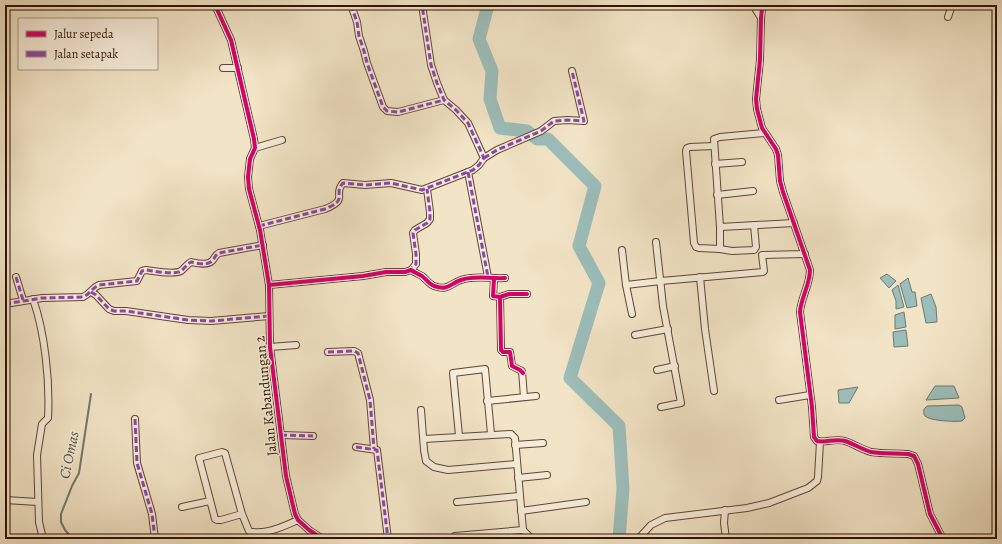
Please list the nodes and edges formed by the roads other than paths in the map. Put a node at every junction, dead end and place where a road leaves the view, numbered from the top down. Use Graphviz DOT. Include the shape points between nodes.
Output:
graph roads {
  1 [pos="215,5"];
  2 [pos="351,5"];
  3 [pos="422,5"];
  4 [pos="753,5"];
  5 [pos="765,5"];
  6 [pos="952,5"];
  7 [pos="948,17"];
  8 [pos="761,18"];
  9 [pos="223,68"];
  10 [pos="238,68"];
  11 [pos="572,71"];
  12 [pos="444,100"];
  13 [pos="764,133"];
  14 [pos="282,140"];
  15 [pos="714,146"];
  16 [pos="255,148"];
  17 [pos="484,158"];
  18 [pos="742,162"];
  19 [pos="715,164"];
  20 [pos="468,172"];
  21 [pos="428,189"];
  22 [pos="753,191"];
  23 [pos="717,195"];
  24 [pos="794,223"];
  25 [pos="754,225"];
  26 [pos="259,226"];
  27 [pos="720,227"];
  28 [pos="656,242"];
  29 [pos="263,245"];
  30 [pos="720,249"];
  31 [pos="622,250"];
  32 [pos="805,254"];
  33 [pos="410,270"];
  34 [pos="16,277"];
  35 [pos="700,277"];
  36 [pos="491,278"];
  37 [pos="504,278"];
  38 [pos="661,281"];
  39 [pos="626,285"];
  40 [pos="269,286"];
  41 [pos="91,292"];
  42 [pos="527,294"];
  43 [pos="500,297"];
  44 [pos="33,299"];
  45 [pos="23,300"];
  46 [pos="5,304"];
  47 [pos="632,314"];
  48 [pos="269,316"];
  49 [pos="668,329"];
  50 [pos="635,335"];
  51 [pos="296,346"];
  52 [pos="270,347"];
  53 [pos="328,352"];
  54 [pos="675,366"];
  55 [pos="657,370"];
  56 [pos="714,391"];
  57 [pos="810,395"];
  58 [pos="536,396"];
  59 [pos="524,397"];
  60 [pos="779,400"];
  61 [pos="487,401"];
  62 [pos="661,407"];
  63 [pos="421,410"];
  64 [pos="135,419"];
  65 [pos="491,434"];
  66 [pos="281,435"];
  67 [pos="313,436"];
  68 [pos="459,436"];
  69 [pos="424,439"];
  70 [pos="820,442"];
  71 [pos="543,443"];
  72 [pos="515,445"];
  73 [pos="356,447"];
  74 [pos="374,449"];
  75 [pos="516,464"];
  76 [pos="547,475"];
  77 [pos="518,478"];
  78 [pos="519,496"];
  79 [pos="5,500"];
  80 [pos="210,501"];
  81 [pos="38,502"];
  82 [pos="457,502"];
  83 [pos="586,502"];
  84 [pos="182,507"];
  85 [pos="725,510"];
  86 [pos="521,511"];
  87 [pos="242,514"];
  88 [pos="298,520"];
  89 [pos="523,530"];
  90 [pos="455,536"];
  91 [pos="43,539"];
  92 [pos="155,539"];
  93 [pos="323,539"];
  94 [pos="388,539"];
  95 [pos="532,539"];
  96 [pos="638,539"];
  97 [pos="726,539"];
  98 [pos="943,539"];
  1 -- 10 [label="street, Jalan Kabandungan 2" via="231,40"];
  2 -- 12 [label="street" via="383,108 398,112"];
  3 -- 12 [label="street" via="432,65"];
  4 -- 8 [label="street"];
  5 -- 8 [label="street"];
  6 -- 7 [label="street"];
  8 -- 13 [label="street" via="756,99 758,117"];
  9 -- 10 [label="street"];
  10 -- 16 [label="street, Jalan Kabandungan 2"];
  11 -- 17 [label="street" via="584,121 554,121 527,138"];
  12 -- 17 [label="street" via="468,123"];
  13 -- 15 [label="street" via="715,138"];
  13 -- 24 [label="street" via="778,155 780,181"];
  14 -- 16 [label="street"];
  15 -- 19 [label="street"];
  15 -- 30 [label="street" via="698,146 687,148 686,151 694,243 699,248"];
  16 -- 26 [label="street, Jalan Kabandungan 2" via="250,159 248,178"];
  17 -- 20 [label="street" via="479,166"];
  18 -- 19 [label="street"];
  19 -- 23 [label="street"];
  20 -- 21 [label="street"];
  20 -- 36 [label="street"];
  21 -- 26 [label="street" via="412,189 391,183 343,184 340,186 336,205"];
  21 -- 33 [label="street" via="430,219 413,233 416,264"];
  22 -- 23 [label="street"];
  23 -- 27 [label="street"];
  24 -- 25 [label="street"];
  24 -- 32 [label="street"];
  25 -- 27 [label="street"];
  25 -- 30 [label="street" via="754,250"];
  26 -- 29 [label="street, Jalan Kabandungan 2"];
  27 -- 30 [label="street"];
  28 -- 38 [label="street"];
  29 -- 40 [label="street, Jalan Kabandungan 2"];
  29 -- 41 [label="street" via="219,253 212,261 206,263 191,262 176,273 146,270 137,280 99,285"];
  31 -- 39 [label="street"];
  32 -- 35 [label="street" via="762,255 763,272"];
  32 -- 57 [label="street" via="810,278 800,304 800,312"];
  33 -- 36 [label="street" via="434,286 447,288 461,280"];
  33 -- 40 [label="street"];
  34 -- 45 [label="street"];
  35 -- 38 [label="street"];
  35 -- 56 [label="street"];
  36 -- 37 [label="street"];
  36 -- 43 [label="street" via="493,296"];
  38 -- 39 [label="street"];
  38 -- 49 [label="street"];
  39 -- 47 [label="street"];
  40 -- 48 [label="street, Jalan Kabandungan 2"];
  41 -- 44 [label="street" via="83,297"];
  41 -- 48 [label="street" via="114,311 211,321"];
  42 -- 43 [label="street"];
  43 -- 59 [label="street" via="501,350 510,352 512,366 522,371"];
  44 -- 45 [label="street"];
  44 -- 81 [label="street" via="39,315 48,384 48,418 42,424 37,455"];
  45 -- 46 [label="street"];
  48 -- 52 [label="street, Jalan Kabandungan 2"];
  49 -- 50 [label="street"];
  49 -- 54 [label="street"];
  51 -- 52 [label="street"];
  52 -- 66 [label="street, Jalan Kabandungan 2"];
  53 -- 74 [label="street" via="358,353 370,400"];
  54 -- 55 [label="street"];
  54 -- 62 [label="street" via="681,403"];
  57 -- 60 [label="street"];
  57 -- 70 [label="street" via="814,437"];
  58 -- 59 [label="street"];
  59 -- 61 [label="street"];
  61 -- 65 [label="street"];
  61 -- 68 [label="street" via="485,369 453,373"];
  63 -- 69 [label="street"];
  64 -- 92 [label="street" via="137,463 152,514"];
  65 -- 68 [label="street"];
  65 -- 72 [label="street" via="511,434 515,438"];
  66 -- 67 [label="street"];
  66 -- 88 [label="street, Jalan Kabandungan 2" via="286,476"];
  68 -- 69 [label="street"];
  69 -- 75 [label="street" via="426,461 439,469"];
  70 -- 85 [label="street" via="819,472 813,485 769,503"];
  70 -- 98 [label="street" via="845,441 872,452 914,456 930,514"];
  71 -- 72 [label="street"];
  72 -- 75 [label="street"];
  73 -- 74 [label="street"];
  74 -- 94 [label="street" via="377,451"];
  75 -- 77 [label="street"];
  76 -- 77 [label="street"];
  77 -- 78 [label="street"];
  78 -- 82 [label="street"];
  78 -- 86 [label="street"];
  79 -- 81 [label="street"];
  80 -- 84 [label="street"];
  80 -- 87 [label="street" via="217,520"];
  80 -- 87 [label="street" via="199,459 224,452"];
  81 -- 91 [label="street"];
  83 -- 86 [label="street"];
  85 -- 96 [label="street" via="665,518 651,525"];
  85 -- 97 [label="street"];
  86 -- 89 [label="street"];
  87 -- 88 [label="street" via="249,531 255,532 281,527"];
  88 -- 93 [label="street"];
  89 -- 90 [label="street"];
  89 -- 95 [label="street"];
}
